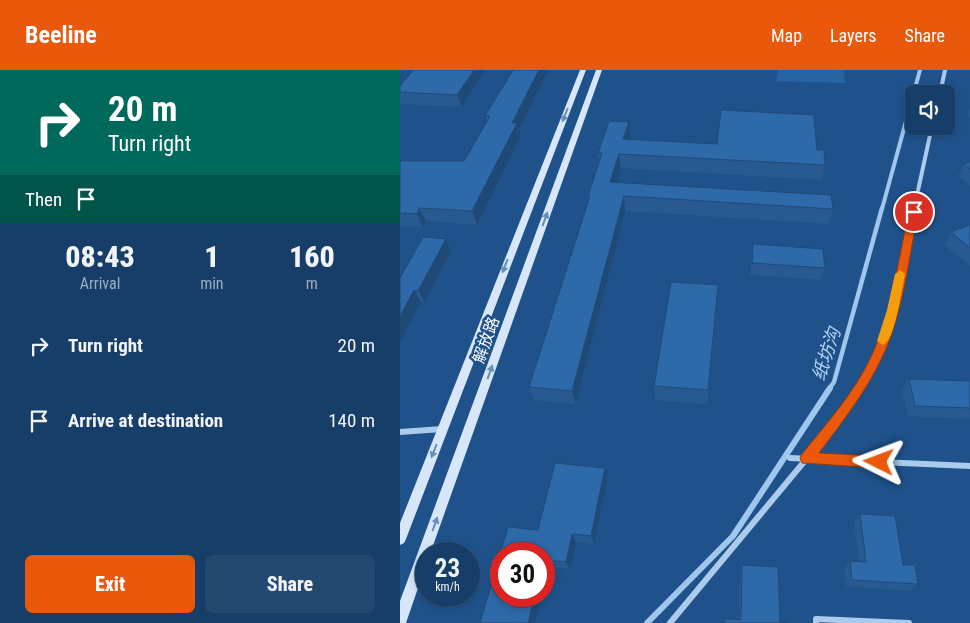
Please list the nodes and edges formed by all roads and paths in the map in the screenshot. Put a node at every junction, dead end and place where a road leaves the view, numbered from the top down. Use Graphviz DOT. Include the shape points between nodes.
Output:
graph roads {
  1 [pos="583,70"];
  2 [pos="599,70"];
  3 [pos="945,70"];
  4 [pos="942,85"];
  5 [pos="930,135"];
  6 [pos="442,429"];
  7 [pos="400,432"];
  8 [pos="790,458"];
  9 [pos="807,458"];
  10 [pos="970,466"];
  11 [pos="400,539"];
  12 [pos="400,620"];
  13 [pos="670,623"];
  14 [pos="816,623"];
  15 [pos="909,623"];
  1 -- 6 [label="main road, 解放路, one-way"];
  12 -- 2 [label="main road, 解放路, one-way"];
  3 -- 4 [label="street"];
  5 -- 9 [label="street" via="886,335 858,390"];
  6 -- 7 [label="street"];
  6 -- 11 [label="main road, 解放路, one-way"];
  8 -- 9 [label="street"];
  9 -- 10 [label="street"];
  9 -- 13 [label="street"];
  14 -- 15 [label="street" via="816,619"];
}
